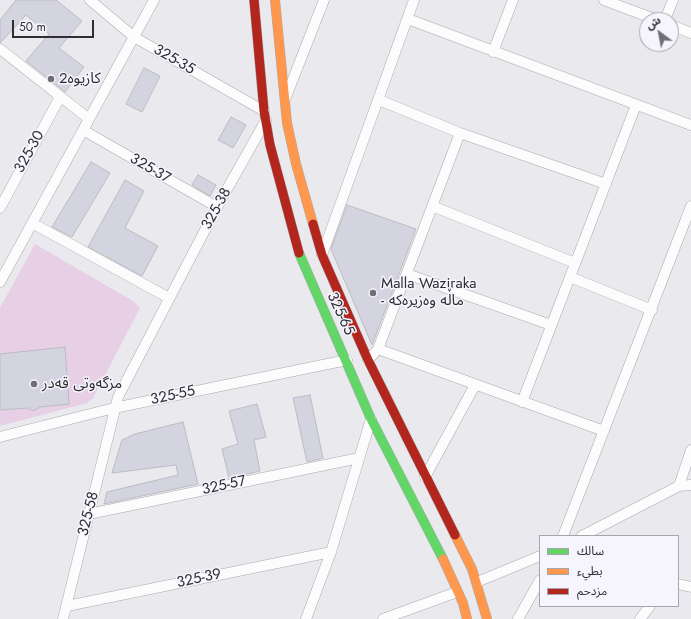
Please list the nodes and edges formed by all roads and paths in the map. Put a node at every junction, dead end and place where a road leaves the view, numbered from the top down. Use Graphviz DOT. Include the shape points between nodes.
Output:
graph roads {
  1 [pos="90,0"];
  2 [pos="154,0"];
  3 [pos="254,0"];
  4 [pos="275,0"];
  5 [pos="324,0"];
  6 [pos="414,0"];
  7 [pos="513,0"];
  8 [pos="604,0"];
  9 [pos="673,0"];
  10 [pos="668,12"];
  11 [pos="639,13"];
  12 [pos="408,19"];
  13 [pos="679,28"];
  14 [pos="691,33"];
  15 [pos="134,38"];
  16 [pos="493,52"];
  17 [pos="1,53"];
  18 [pos="60,96"];
  19 [pos="285,99"];
  20 [pos="378,100"];
  21 [pos="636,105"];
  22 [pos="265,116"];
  23 [pos="89,119"];
  24 [pos="691,126"];
  25 [pos="83,130"];
  26 [pos="460,133"];
  27 [pos="606,184"];
  28 [pos="432,206"];
  29 [pos="691,206"];
  30 [pos="217,207"];
  31 [pos="0,208"];
  32 [pos="32,223"];
  33 [pos="681,232"];
  34 [pos="691,236"];
  35 [pos="322,255"];
  36 [pos="575,263"];
  37 [pos="407,274"];
  38 [pos="570,277"];
  39 [pos="0,282"];
  40 [pos="169,298"];
  41 [pos="341,299"];
  42 [pos="321,308"];
  43 [pos="652,310"];
  44 [pos="551,325"];
  45 [pos="378,349"];
  46 [pos="347,360"];
  47 [pos="368,360"];
  48 [pos="475,385"];
  49 [pos="522,402"];
  50 [pos="114,408"];
  51 [pos="371,419"];
  52 [pos="604,431"];
  53 [pos="0,437"];
  54 [pos="691,450"];
  55 [pos="359,458"];
  56 [pos="425,477"];
  57 [pos="691,485"];
  58 [pos="679,486"];
  59 [pos="89,514"];
  60 [pos="563,535"];
  61 [pos="584,535"];
  62 [pos="331,552"];
  63 [pos="539,556"];
  64 [pos="477,582"];
  65 [pos="539,582"];
  66 [pos="679,584"];
  67 [pos="691,587"];
  68 [pos="457,592"];
  69 [pos="67,606"];
  70 [pos="649,607"];
  71 [pos="64,619"];
  72 [pos="306,619"];
  73 [pos="383,619"];
  74 [pos="467,619"];
  75 [pos="488,619"];
  76 [pos="518,619"];
  77 [pos="640,619"];
  1 -- 15 [label="street, 325-35"];
  2 -- 15 [label="street"];
  3 -- 22 [label="street, 325-65"];
  4 -- 19 [label="street, 325-65"];
  5 -- 19 [label="street"];
  6 -- 12 [label="street"];
  7 -- 16 [label="street"];
  8 -- 11 [label="street"];
  9 -- 10 [label="street"];
  12 -- 16 [label="street"];
  12 -- 20 [label="street"];
  13 -- 14 [label="street"];
  15 -- 22 [label="street, 325-35"];
  15 -- 23 [label="street"];
  16 -- 21 [label="street"];
  17 -- 18 [label="street"];
  18 -- 23 [label="street"];
  18 -- 31 [label="street, 325-30"];
  19 -- 35 [label="street, 325-65" via="293,152"];
  20 -- 26 [label="street"];
  20 -- 35 [label="street"];
  21 -- 24 [label="street"];
  21 -- 27 [label="street"];
  22 -- 30 [label="street, 325-38"];
  22 -- 42 [label="street, 325-65" via="275,167 301,261"];
  23 -- 25 [label="street"];
  25 -- 30 [label="street, 325-37"];
  25 -- 32 [label="street"];
  26 -- 27 [label="street"];
  26 -- 28 [label="street"];
  27 -- 36 [label="street"];
  28 -- 36 [label="street"];
  28 -- 37 [label="street"];
  29 -- 33 [label="street"];
  30 -- 40 [label="street, 325-38"];
  32 -- 39 [label="street"];
  32 -- 40 [label="street"];
  33 -- 34 [label="street"];
  33 -- 43 [label="street"];
  35 -- 41 [label="street, 325-65"];
  36 -- 38 [label="street"];
  37 -- 44 [label="street"];
  37 -- 45 [label="street"];
  38 -- 43 [label="street"];
  38 -- 44 [label="street"];
  40 -- 50 [label="street, 325-38"];
  41 -- 42 [label="street"];
  41 -- 47 [label="street, 325-65"];
  42 -- 46 [label="street, 325-65"];
  43 -- 52 [label="street"];
  44 -- 49 [label="street"];
  45 -- 47 [label="street"];
  45 -- 48 [label="street"];
  46 -- 50 [label="street, 325-55"];
  46 -- 51 [label="street, 325-65"];
  47 -- 56 [label="street, 325-65"];
  48 -- 49 [label="street"];
  48 -- 56 [label="street"];
  49 -- 52 [label="street"];
  50 -- 53 [label="street, 325-55"];
  50 -- 59 [label="street, 325-58"];
  51 -- 55 [label="street"];
  51 -- 68 [label="street, 325-65" via="449,571"];
  52 -- 60 [label="street"];
  54 -- 58 [label="street"];
  55 -- 59 [label="street, 325-57"];
  55 -- 62 [label="street"];
  56 -- 64 [label="street, 325-65"];
  57 -- 58 [label="street"];
  58 -- 61 [label="street"];
  59 -- 69 [label="street, 325-58"];
  62 -- 69 [label="street, 325-39"];
  62 -- 72 [label="street"];
  63 -- 64 [label="street"];
  64 -- 75 [label="street, 325-65"];
  65 -- 76 [label="street"];
  66 -- 67 [label="street"];
  68 -- 73 [label="street"];
  68 -- 74 [label="street, 325-65"];
  69 -- 71 [label="street, 325-58"];
  70 -- 77 [label="street"];
}
